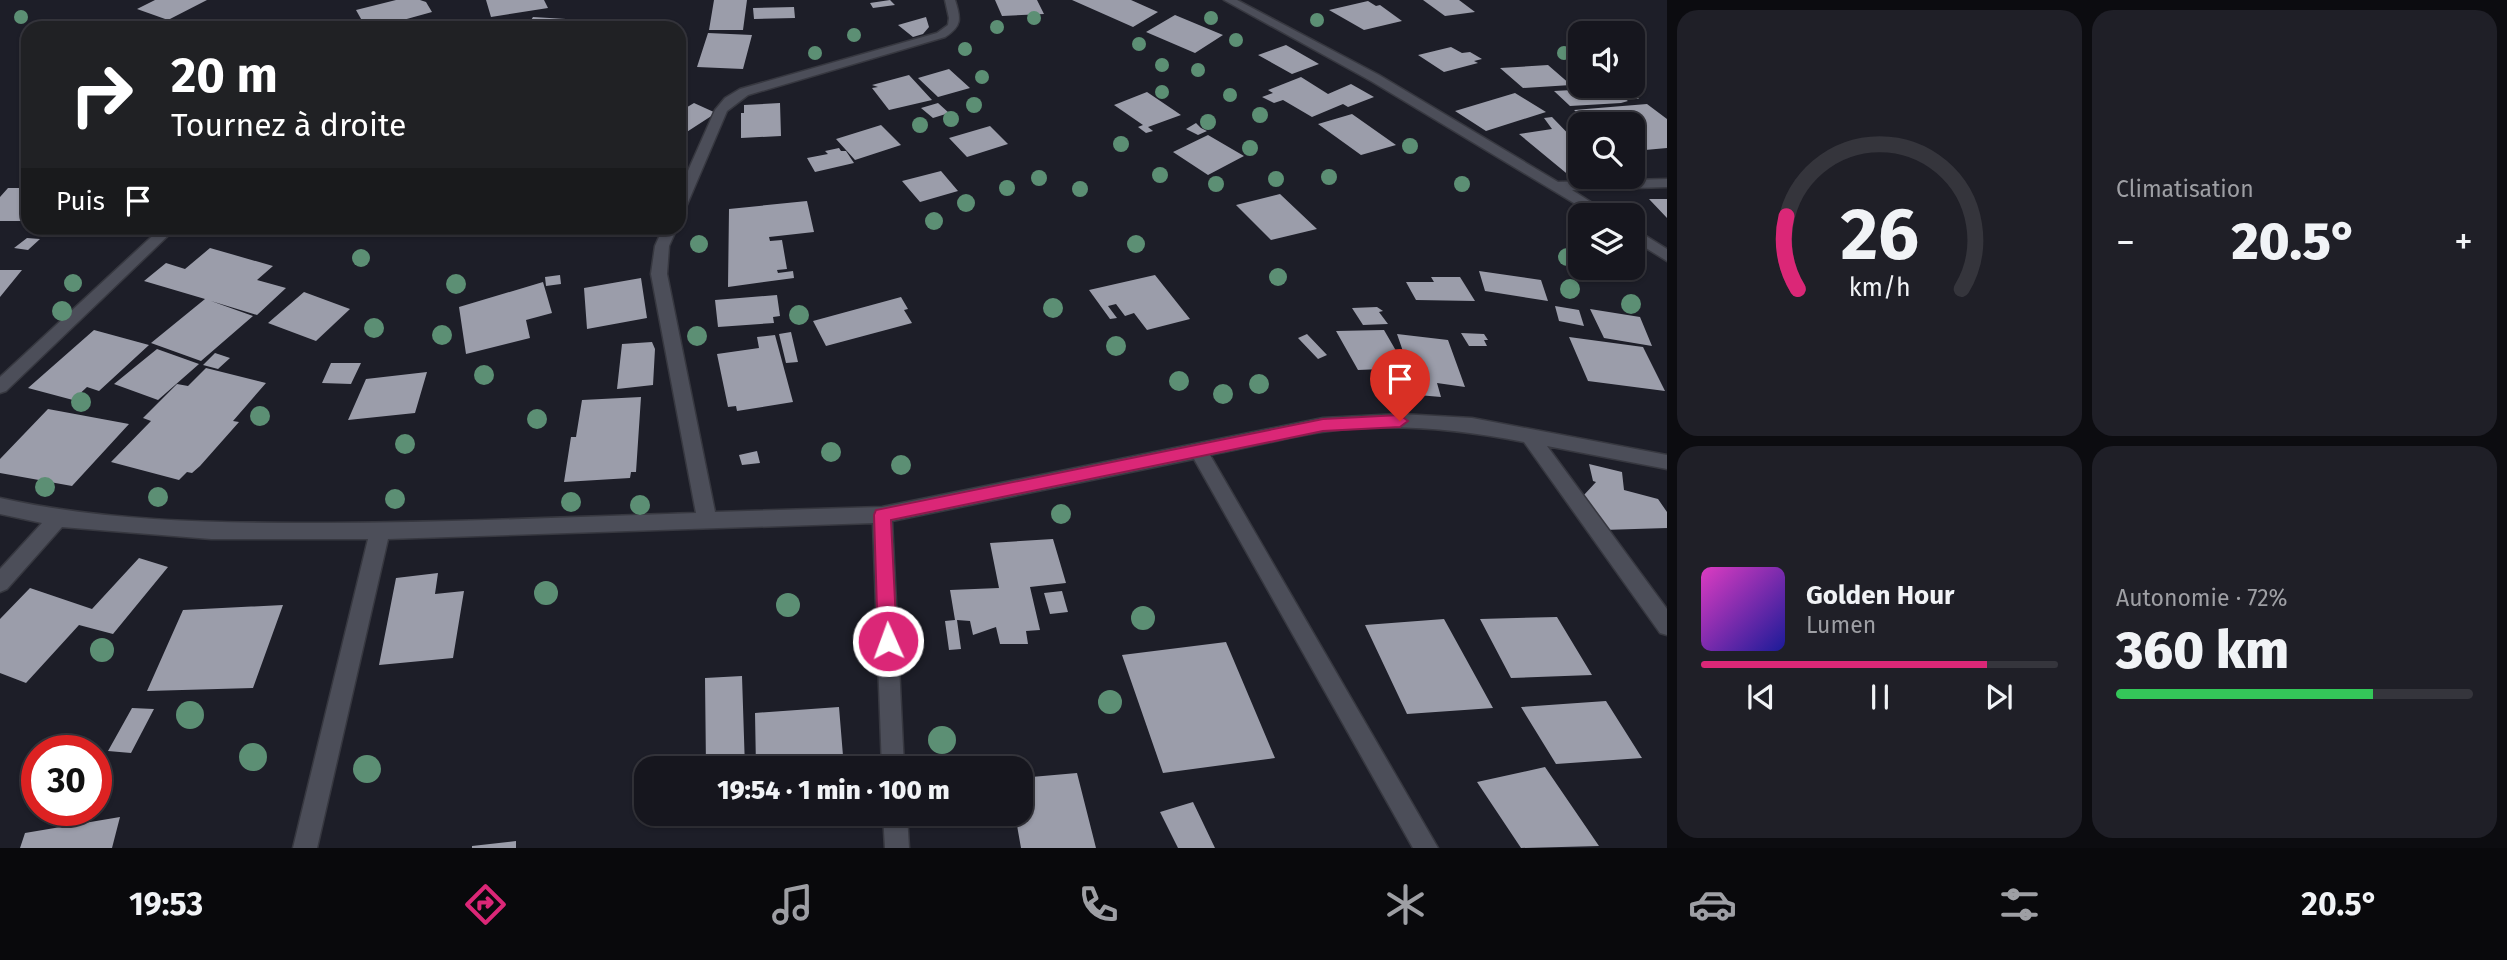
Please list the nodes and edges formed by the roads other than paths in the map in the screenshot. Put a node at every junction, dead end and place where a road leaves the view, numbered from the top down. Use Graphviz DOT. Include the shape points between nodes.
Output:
graph roads {
  1 [pos="950,0"];
  2 [pos="1233,1"];
  3 [pos="1667,183"];
  4 [pos="1555,186"];
  5 [pos="686,191"];
  6 [pos="1584,203"];
  7 [pos="162,235"];
  8 [pos="667,235"];
  9 [pos="1645,241"];
  10 [pos="1667,256"];
  11 [pos="0,387"];
  12 [pos="1528,434"];
  13 [pos="1198,450"];
  14 [pos="1667,462"];
  15 [pos="0,506"];
  16 [pos="882,515"];
  17 [pos="58,519"];
  18 [pos="707,521"];
  19 [pos="380,531"];
  20 [pos="0,583"];
  21 [pos="1667,626"];
  22 [pos="893,756"];
  23 [pos="896,826"];
  24 [pos="305,848"];
  25 [pos="897,848"];
  26 [pos="1426,848"];
  1 -- 5 [label="street" via="953,27 941,35 744,92 729,101"];
  2 -- 4 [label="street" via="1375,78"];
  3 -- 4 [label="street"];
  4 -- 6 [label="street"];
  7 -- 11 [label="street"];
  8 -- 18 [label="street" via="659,274"];
  9 -- 10 [label="street"];
  12 -- 13 [label="street" via="1400,421 1323,425"];
  12 -- 14 [label="street"];
  12 -- 21 [label="street"];
  13 -- 16 [label="street"];
  13 -- 26 [label="street"];
  15 -- 17 [label="street"];
  16 -- 18 [label="street"];
  16 -- 22 [label="street"];
  17 -- 19 [label="street" via="211,531"];
  17 -- 20 [label="street"];
  18 -- 19 [label="street"];
  19 -- 24 [label="street"];
  23 -- 25 [label="street"];
}
